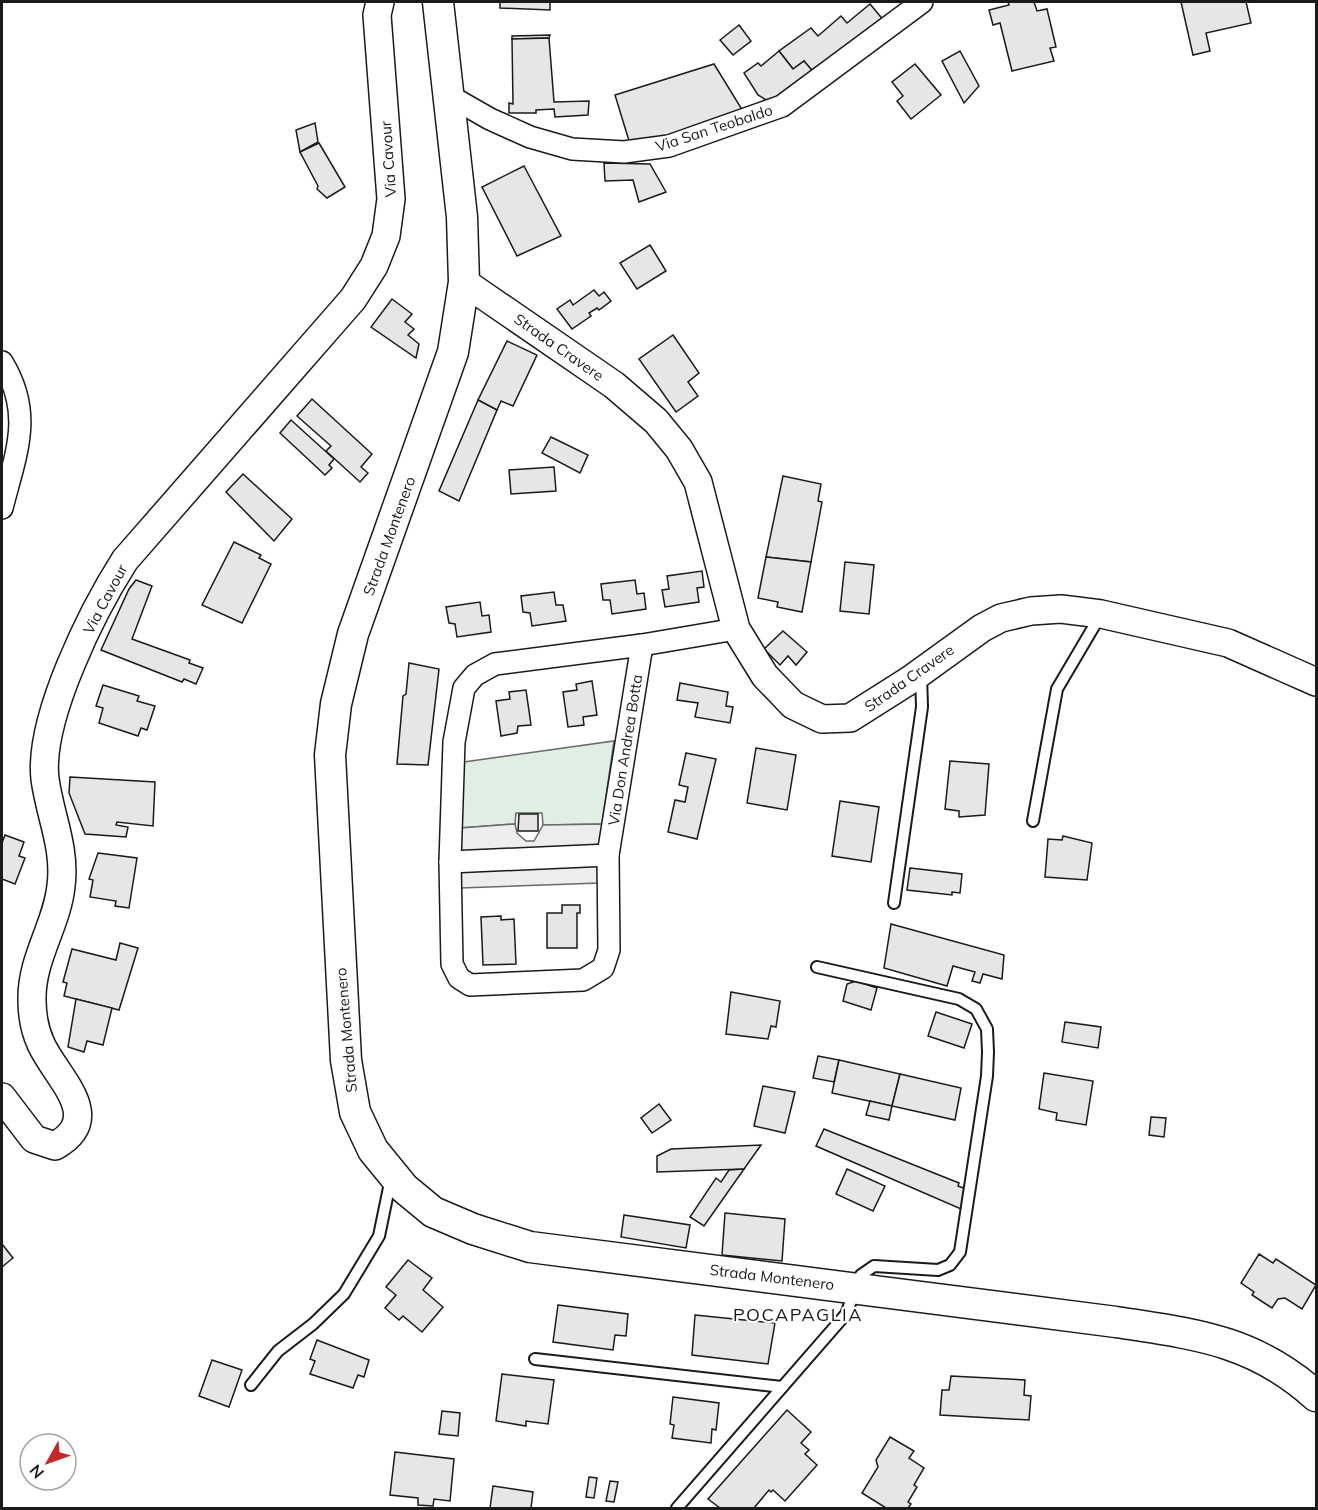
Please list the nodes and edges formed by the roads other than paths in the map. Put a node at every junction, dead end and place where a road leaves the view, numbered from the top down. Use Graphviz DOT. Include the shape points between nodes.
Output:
graph roads {
  1 [pos="380,2"];
  2 [pos="438,2"];
  3 [pos="922,2"];
  4 [pos="448,95"];
  5 [pos="464,282"];
  6 [pos="2,362"];
  7 [pos="2,508"];
  8 [pos="1101,614"];
  9 [pos="736,629"];
  10 [pos="642,645"];
  11 [pos="921,672"];
  12 [pos="1317,682"];
  13 [pos="1033,821"];
  14 [pos="608,855"];
  15 [pos="450,862"];
  16 [pos="894,903"];
  17 [pos="817,967"];
  18 [pos="2,1097"];
  19 [pos="392,1175"];
  20 [pos="856,1288"];
  21 [pos="535,1359"];
  22 [pos="250,1385"];
  23 [pos="782,1388"];
  24 [pos="1317,1396"];
  25 [pos="677,1509"];
  1 -- 18 [label="street, Via Cavour" via="377,15 391,199 386,236 374,266 353,299 125,560 76,654 45,749 45,779 63,861 61,889 37,961 32,998 41,1044 69,1089 78,1114 77,1127 55,1146 34,1139"];
  2 -- 4 [label="main road, Strada Montenero"];
  3 -- 4 [label="street, Via San Teobaldo" via="782,106 669,146 624,153 572,149 530,137"];
  4 -- 5 [label="main road, Strada Montenero" via="462,217"];
  5 -- 9 [label="street, Strada Cravere" via="614,385 656,421 679,449 698,482"];
  5 -- 19 [label="main road, Strada Montenero" via="453,351 353,634 336,704 330,755 346,1060 355,1112 373,1150"];
  6 -- 7 [label="street" via="20,400 20,434"];
  8 -- 11 [label="street, Strada Cravere" via="1061,609 1001,618 961,641"];
  8 -- 12 [label="street, Strada Cravere" via="1228,643"];
  8 -- 13 [label="lane" via="1057,688"];
  9 -- 10 [label="street, Via Don Andrea Botta"];
  9 -- 11 [label="street, Strada Cravere" via="765,676 793,705 822,719 850,718"];
  10 -- 14 [label="street, Via Don Andrea Botta"];
  10 -- 15 [label="street, Via Don Andrea Botta" via="495,664 475,675 464,688 454,742"];
  11 -- 16 [label="lane" via="922,707"];
  14 -- 15 [label="street"];
  14 -- 15 [label="street, Via Don Andrea Botta" via="609,950 603,968 583,980 470,985 459,978 452,964"];
  17 -- 20 [label="lane" via="959,999 976,1009 987,1029 987,1076 960,1252 950,1265 938,1270 874,1266 861,1275"];
  19 -- 20 [label="main road, Strada Montenero" via="433,1212 530,1246"];
  19 -- 22 [label="lane" via="379,1236 350,1284 313,1324 278,1351"];
  20 -- 23 [label="lane" via="846,1314"];
  20 -- 24 [label="main road, Strada Montenero" via="1116,1322 1226,1341 1275,1364"];
  21 -- 23 [label="lane"];
  23 -- 25 [label="lane"];
}
